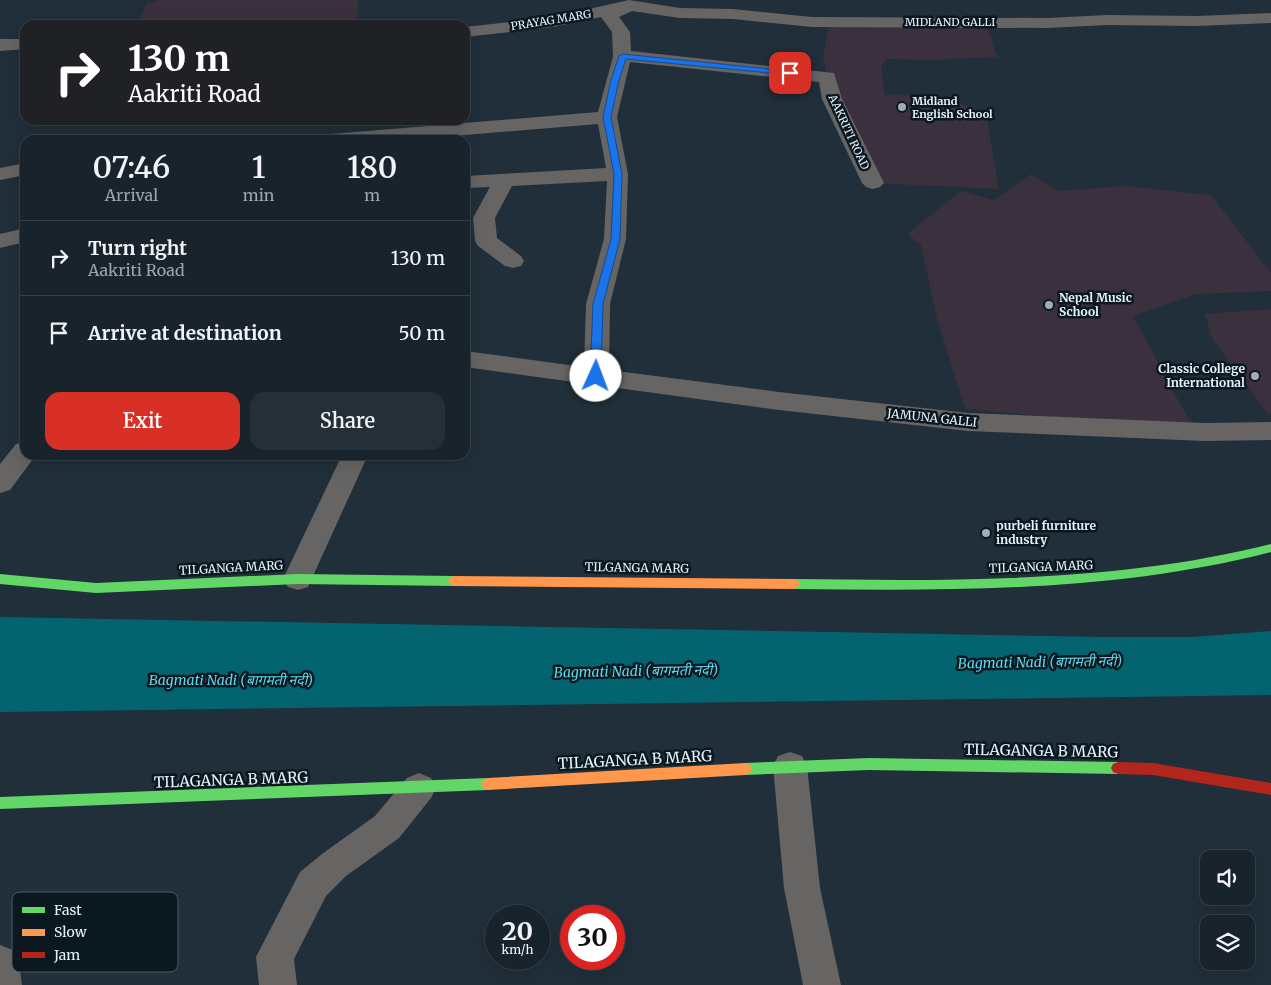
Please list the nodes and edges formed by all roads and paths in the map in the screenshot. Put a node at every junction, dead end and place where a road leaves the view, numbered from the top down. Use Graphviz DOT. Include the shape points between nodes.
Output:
graph roads {
  1 [pos="632,2"];
  2 [pos="1271,18"];
  3 [pos="470,31"];
  4 [pos="20,44"];
  5 [pos="0,45"];
  6 [pos="623,56"];
  7 [pos="607,117"];
  8 [pos="391,135"];
  9 [pos="20,170"];
  10 [pos="0,174"];
  11 [pos="618,174"];
  12 [pos="504,181"];
  13 [pos="470,182"];
  14 [pos="873,183"];
  15 [pos="20,236"];
  16 [pos="0,241"];
  17 [pos="513,261"];
  18 [pos="470,360"];
  19 [pos="596,376"];
  20 [pos="1271,431"];
  21 [pos="20,457"];
  22 [pos="353,460"];
  23 [pos="0,483"];
  24 [pos="1271,548"];
  25 [pos="0,579"];
  26 [pos="298,579"];
  27 [pos="790,766"];
  28 [pos="419,788"];
  29 [pos="1271,789"];
  30 [pos="0,803"];
  31 [pos="0,963"];
  32 [pos="2,985"];
  33 [pos="278,985"];
  34 [pos="822,985"];
  1 -- 2 [label="street, MIDLAND GALLI" via="680,13 733,14 812,22 1047,23"];
  1 -- 3 [label="street, PRAYAG MARG" via="553,22"];
  1 -- 6 [label="street" via="609,15 622,32"];
  4 -- 5 [label="street"];
  6 -- 7 [label="street"];
  6 -- 14 [label="street, AAKRITI ROAD" via="828,77 832,100"];
  7 -- 8 [label="street"];
  7 -- 11 [label="street"];
  9 -- 10 [label="street"];
  11 -- 12 [label="street"];
  11 -- 19 [label="street" via="615,239 598,304"];
  12 -- 13 [label="street"];
  12 -- 17 [label="street" via="484,218 486,241"];
  15 -- 16 [label="street"];
  18 -- 19 [label="street, JAMUNA GALLI"];
  19 -- 20 [label="street, JAMUNA GALLI" via="968,422 1205,432"];
  21 -- 23 [label="street"];
  22 -- 26 [label="street"];
  24 -- 26 [label="street, TILGANGA MARG" via="1233,559 1114,577 1019,582 858,584"];
  25 -- 26 [label="street, TILGANGA MARG" via="96,588"];
  27 -- 28 [label="street, TILAGANGA B MARG"];
  27 -- 29 [label="street, TILAGANGA B MARG" via="990,765 1153,769"];
  27 -- 34 [label="street" via="802,888"];
  28 -- 30 [label="street, TILAGANGA B MARG"];
  28 -- 33 [label="street" via="387,827 313,884 274,957"];
  31 -- 32 [label="street"];
}
